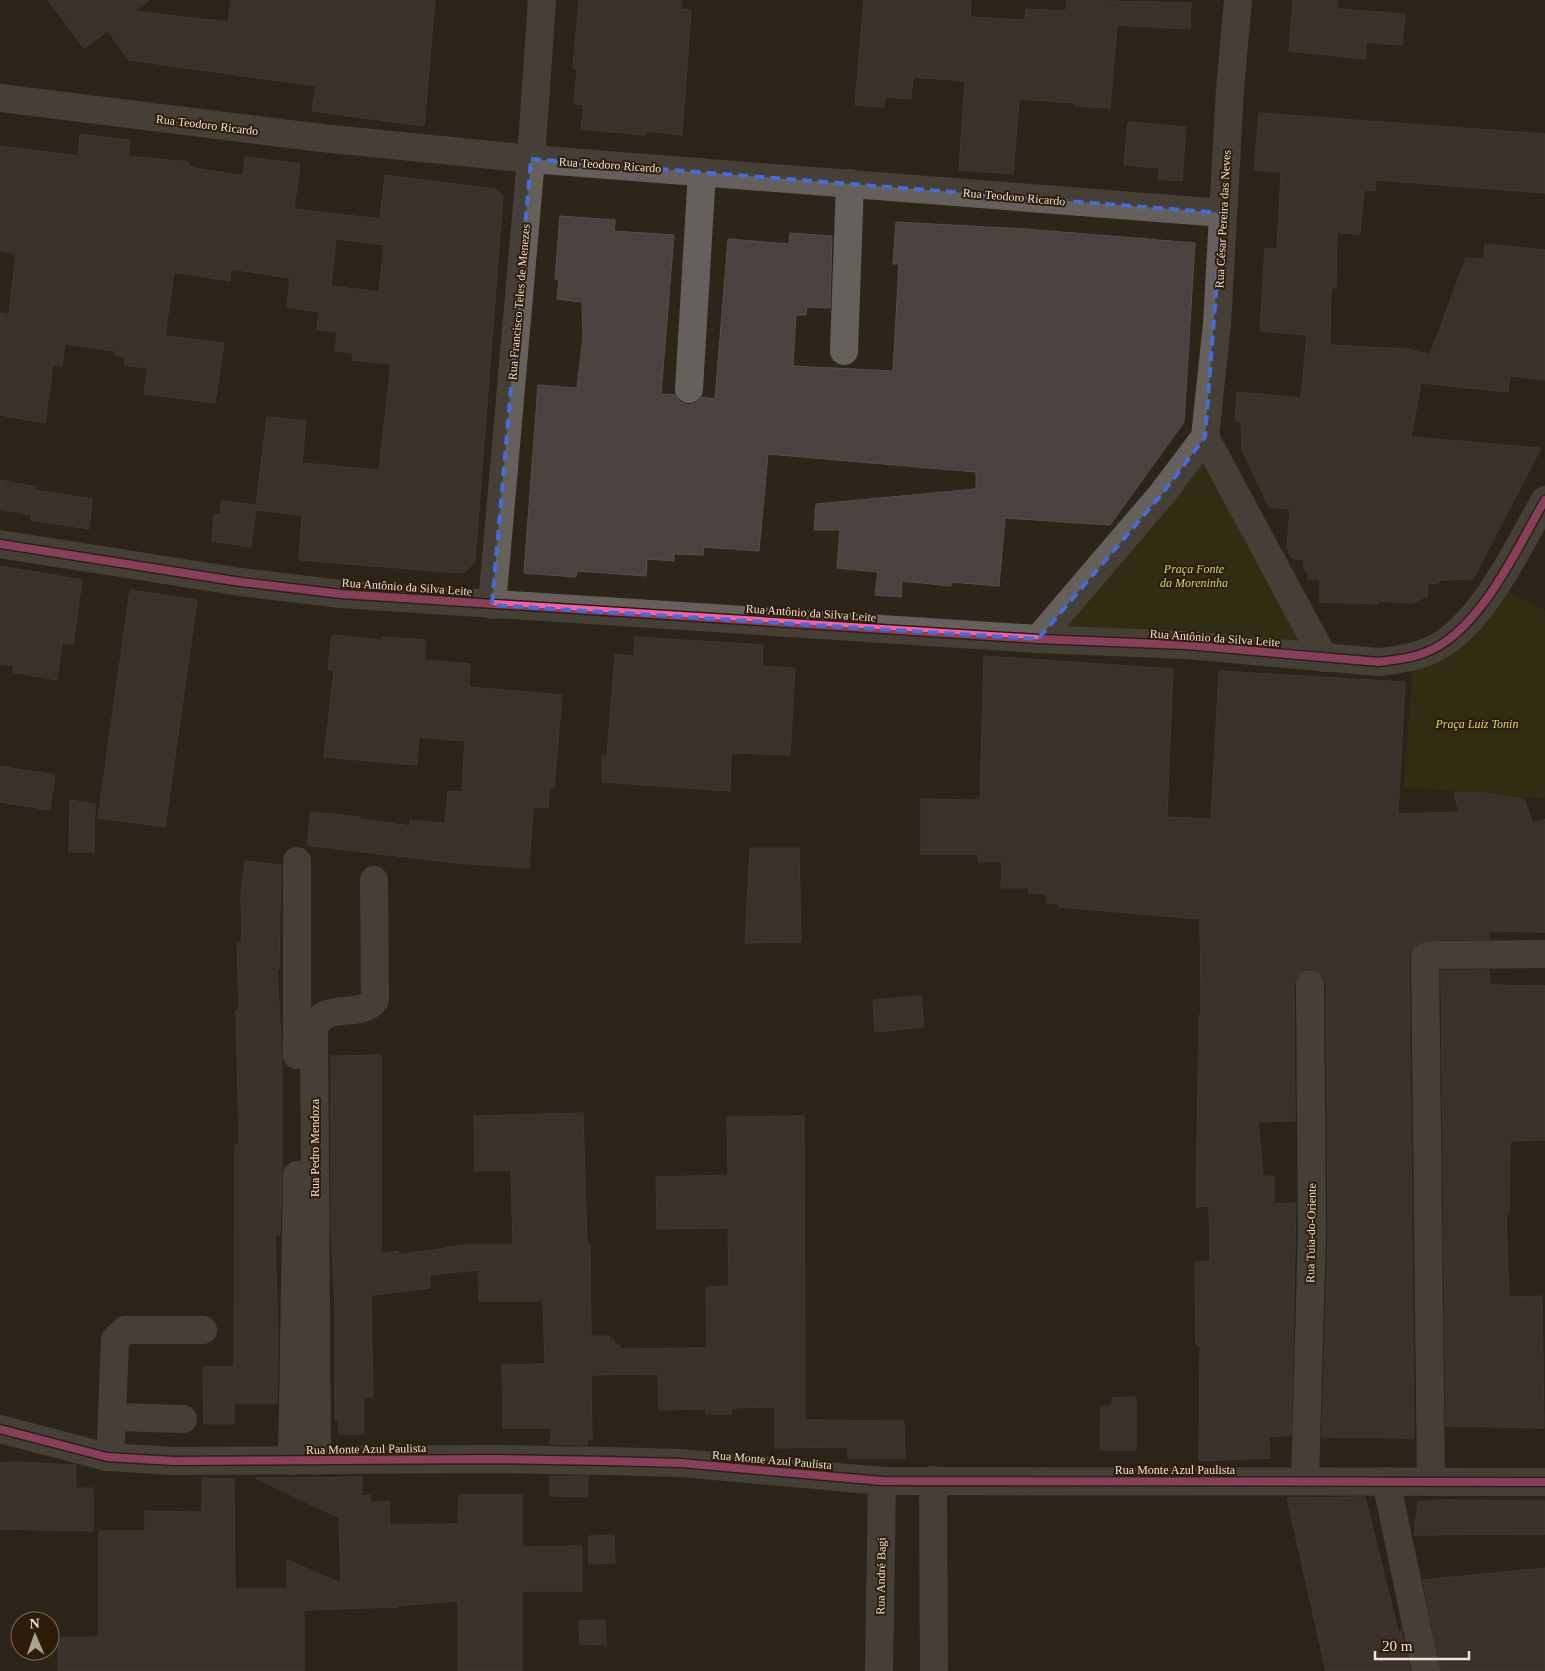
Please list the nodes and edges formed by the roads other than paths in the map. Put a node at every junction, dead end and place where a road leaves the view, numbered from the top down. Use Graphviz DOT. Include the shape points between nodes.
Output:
graph roads {
  1 [pos="542,0"];
  2 [pos="1238,0"];
  3 [pos="0,98"];
  4 [pos="531,159"];
  5 [pos="702,172"];
  6 [pos="850,183"];
  7 [pos="1222,213"];
  8 [pos="844,351"];
  9 [pos="689,389"];
  10 [pos="1205,437"];
  11 [pos="1545,500"];
  12 [pos="0,544"];
  13 [pos="492,605"];
  14 [pos="1038,639"];
  15 [pos="1324,658"];
  16 [pos="297,861"];
  17 [pos="374,880"];
  18 [pos="1545,954"];
  19 [pos="1310,984"];
  20 [pos="203,1330"];
  21 [pos="112,1417"];
  22 [pos="183,1419"];
  23 [pos="0,1429"];
  24 [pos="107,1456"];
  25 [pos="304,1461"];
  26 [pos="882,1480"];
  27 [pos="933,1480"];
  28 [pos="1305,1481"];
  29 [pos="1386,1481"];
  30 [pos="1431,1482"];
  31 [pos="1545,1482"];
  32 [pos="879,1671"];
  33 [pos="934,1671"];
  34 [pos="1426,1671"];
  1 -- 4 [label="street, Rua Francisco Teles de Menezes"];
  2 -- 7 [label="street, Rua César Pereira das Neves"];
  3 -- 4 [label="street, Rua Teodoro Ricardo" via="322,138"];
  4 -- 5 [label="street, Rua Teodoro Ricardo"];
  4 -- 13 [label="street, Rua Francisco Teles de Menezes"];
  5 -- 6 [label="street, Rua Teodoro Ricardo"];
  5 -- 9 [label="street"];
  6 -- 7 [label="street, Rua Teodoro Ricardo"];
  6 -- 8 [label="street"];
  7 -- 10 [label="street, Rua César Pereira das Neves" via="1217,324"];
  10 -- 14 [label="street" via="1162,494"];
  10 -- 15 [label="street"];
  11 -- 15 [label="street, Rua Antônio da Silva Leite" via="1478,610 1464,628 1445,642 1425,653 1404,659 1379,662"];
  12 -- 13 [label="street, Rua Antônio da Silva Leite" via="241,582 342,594"];
  13 -- 14 [label="street, Rua Antônio da Silva Leite"];
  14 -- 15 [label="street, Rua Antônio da Silva Leite" via="1186,645"];
  16 -- 25 [label="street, Rua Pedro Mendoza" via="298,1162"];
  17 -- 25 [label="street, Rua Pedro Mendoza" via="375,1000 367,1007 325,1014 314,1030"];
  18 -- 30 [label="street" via="1435,954 1425,957"];
  19 -- 28 [label="street, Rua Tuia-do-Oriente" via="1312,1232"];
  20 -- 21 [label="street" via="125,1330 115,1340"];
  21 -- 22 [label="street"];
  21 -- 24 [label="street"];
  23 -- 24 [label="street, Rua Monte Azul Paulista"];
  24 -- 25 [label="street, Rua Monte Azul Paulista" via="174,1461"];
  25 -- 26 [label="street, Rua Monte Azul Paulista" via="496,1459 672,1463"];
  26 -- 27 [label="street, Rua Monte Azul Paulista"];
  26 -- 32 [label="street, Rua André Bagi"];
  27 -- 28 [label="street, Rua Monte Azul Paulista"];
  27 -- 33 [label="street"];
  28 -- 29 [label="street, Rua Monte Azul Paulista"];
  29 -- 30 [label="street, Rua Monte Azul Paulista"];
  29 -- 34 [label="street"];
  30 -- 31 [label="street, Rua Monte Azul Paulista"];
}
